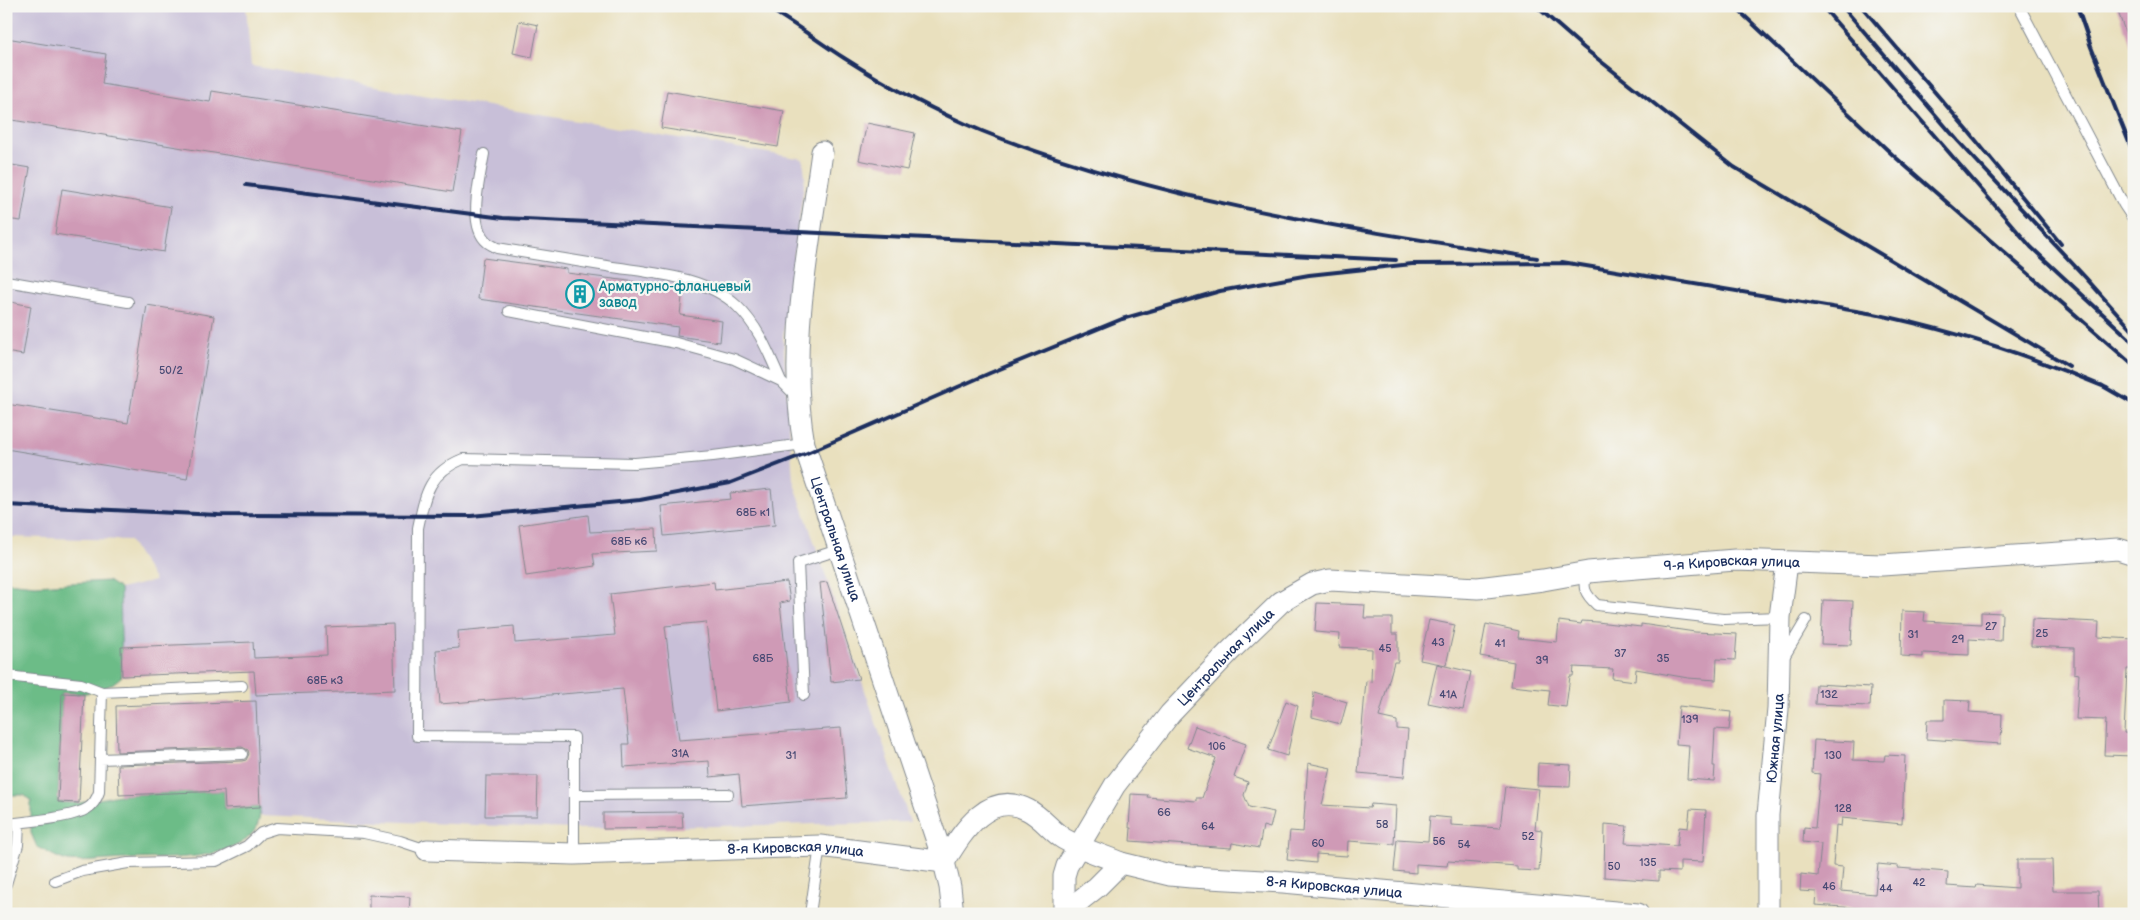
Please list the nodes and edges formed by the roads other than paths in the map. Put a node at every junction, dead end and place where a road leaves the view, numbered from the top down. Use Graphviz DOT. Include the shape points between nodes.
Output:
graph roads {
  1 [pos="2019,6"];
  2 [pos="822,152"];
  3 [pos="484,154"];
  4 [pos="2134,220"];
  5 [pos="6,281"];
  6 [pos="128,302"];
  7 [pos="509,311"];
  8 [pos="781,381"];
  9 [pos="798,399"];
  10 [pos="804,444"];
  11 [pos="841,550"];
  12 [pos="2134,554"];
  13 [pos="1787,563"];
  14 [pos="1588,572"];
  15 [pos="1330,580"];
  16 [pos="1780,617"];
  17 [pos="1806,620"];
  18 [pos="1779,665"];
  19 [pos="6,676"];
  20 [pos="242,686"];
  21 [pos="102,692"];
  22 [pos="804,695"];
  23 [pos="242,754"];
  24 [pos="100,760"];
  25 [pos="728,794"];
  26 [pos="574,795"];
  27 [pos="19,823"];
  28 [pos="6,824"];
  29 [pos="820,846"];
  30 [pos="1079,846"];
  31 [pos="427,850"];
  32 [pos="574,854"];
  33 [pos="944,862"];
  34 [pos="1120,863"];
  35 [pos="55,881"];
  36 [pos="6,884"];
  37 [pos="1064,913"];
  38 [pos="810,914"];
  39 [pos="953,914"];
  40 [pos="1638,914"];
  41 [pos="1768,914"];
  1 -- 4 [label="lane"];
  2 -- 9 [label="street, Центральная улица" via="802,292"];
  3 -- 8 [label="lane" via="476,214 479,230 486,242 497,248 679,278 717,292 736,304 751,320"];
  5 -- 6 [label="lane"];
  7 -- 8 [label="lane" via="676,343 734,359"];
  8 -- 9 [label="lane"];
  9 -- 10 [label="street, Центральная улица"];
  10 -- 11 [label="street, Центральная улица"];
  10 -- 26 [label="lane" via="635,463 463,459 448,465 431,483 418,528 417,736 574,737"];
  11 -- 22 [label="lane" via="798,562"];
  11 -- 33 [label="street, Центральная улица"];
  12 -- 13 [label="street, 9-я Кировская улица" via="2118,549 1882,565"];
  13 -- 14 [label="street, 9-я Кировская улица" via="1735,560"];
  13 -- 16 [label="street, Южная улица"];
  14 -- 15 [label="street, 9-я Кировская улица" via="1478,588"];
  14 -- 16 [label="lane" via="1583,582 1586,595 1597,605 1724,619"];
  15 -- 30 [label="street, Центральная улица" via="1312,584 1281,602 1170,714 1115,785"];
  16 -- 18 [label="street, Южная улица"];
  17 -- 18 [label="lane"];
  18 -- 41 [label="street, Южная улица" via="1768,815"];
  19 -- 21 [label="lane" via="81,684"];
  20 -- 21 [label="lane"];
  21 -- 24 [label="lane"];
  23 -- 24 [label="lane"];
  24 -- 27 [label="lane" via="99,792 87,809"];
  25 -- 26 [label="lane"];
  26 -- 32 [label="lane"];
  27 -- 28 [label="lane"];
  27 -- 36 [label="lane" via="18,845"];
  29 -- 32 [label="street, 8-я Кировская улица"];
  29 -- 33 [label="street, 8-я Кировская улица"];
  29 -- 38 [label="lane"];
  30 -- 33 [label="street, 8-я Кировская улица" via="1063,838 1030,811 1016,804 1000,805 973,821"];
  30 -- 34 [label="street, 8-я Кировская улица"];
  30 -- 37 [label="street, Центральная улица" via="1064,876"];
  31 -- 32 [label="street, 8-я Кировская улица"];
  31 -- 35 [label="lane" via="400,840 364,833 278,828 261,832 240,850 216,861 128,862 82,871"];
  33 -- 39 [label="street, Центральная улица"];
  34 -- 37 [label="street" via="1097,887"];
  34 -- 40 [label="street, 8-я Кировская улица" via="1170,875"];
}
